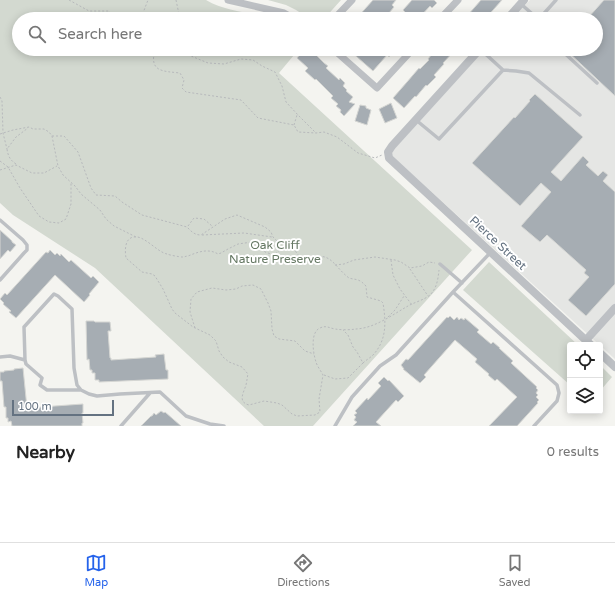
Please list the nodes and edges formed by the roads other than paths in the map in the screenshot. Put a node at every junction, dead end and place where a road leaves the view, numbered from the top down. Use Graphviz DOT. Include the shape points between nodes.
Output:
graph roads {
  1 [pos="228,0"];
  2 [pos="352,0"];
  3 [pos="458,0"];
  4 [pos="556,0"];
  5 [pos="522,2"];
  6 [pos="284,12"];
  7 [pos="341,12"];
  8 [pos="447,12"];
  9 [pos="513,12"];
  10 [pos="532,12"];
  11 [pos="545,12"];
  12 [pos="341,56"];
  13 [pos="407,56"];
  14 [pos="474,56"];
  15 [pos="488,56"];
  16 [pos="568,56"];
  17 [pos="503,70"];
  18 [pos="597,83"];
  19 [pos="580,115"];
  20 [pos="416,120"];
  21 [pos="0,220"];
  22 [pos="491,252"];
  23 [pos="440,264"];
  24 [pos="0,280"];
  25 [pos="462,283"];
  26 [pos="453,292"];
  27 [pos="615,308"];
  28 [pos="587,342"];
  29 [pos="589,342"];
  30 [pos="603,356"];
  31 [pos="0,357"];
  32 [pos="25,360"];
  33 [pos="615,367"];
  34 [pos="82,390"];
  35 [pos="150,393"];
  36 [pos="121,426"];
  37 [pos="224,426"];
  38 [pos="335,426"];
  39 [pos="534,426"];
  1 -- 6 [label="street"];
  2 -- 7 [label="street"];
  3 -- 8 [label="street"];
  4 -- 11 [label="lane"];
  5 -- 9 [label="street"];
  5 -- 10 [label="lane"];
  12 -- 13 [label="street" via="377,88"];
  14 -- 20 [label="street"];
  15 -- 17 [label="lane"];
  16 -- 18 [label="lane"];
  17 -- 19 [label="lane" via="529,73"];
  17 -- 20 [label="lane" via="439,139"];
  20 -- 22 [label="street, Pierce Street" via="388,155"];
  21 -- 24 [label="lane" via="24,240 27,250"];
  22 -- 25 [label="lane"];
  22 -- 28 [label="street, Pierce Street"];
  23 -- 25 [label="lane"];
  25 -- 26 [label="lane"];
  26 -- 38 [label="lane" via="396,355 380,366 352,397"];
  26 -- 39 [label="lane" via="557,385 557,401"];
  27 -- 29 [label="street"];
  30 -- 33 [label="street"];
  31 -- 32 [label="lane" via="10,356"];
  32 -- 34 [label="lane" via="26,364 42,378 40,385 43,388"];
  32 -- 34 [label="lane" via="24,327 54,294 72,310 74,368 77,385"];
  34 -- 35 [label="lane" via="97,396"];
  35 -- 36 [label="lane"];
  35 -- 37 [label="lane" via="160,392 186,416"];
}
